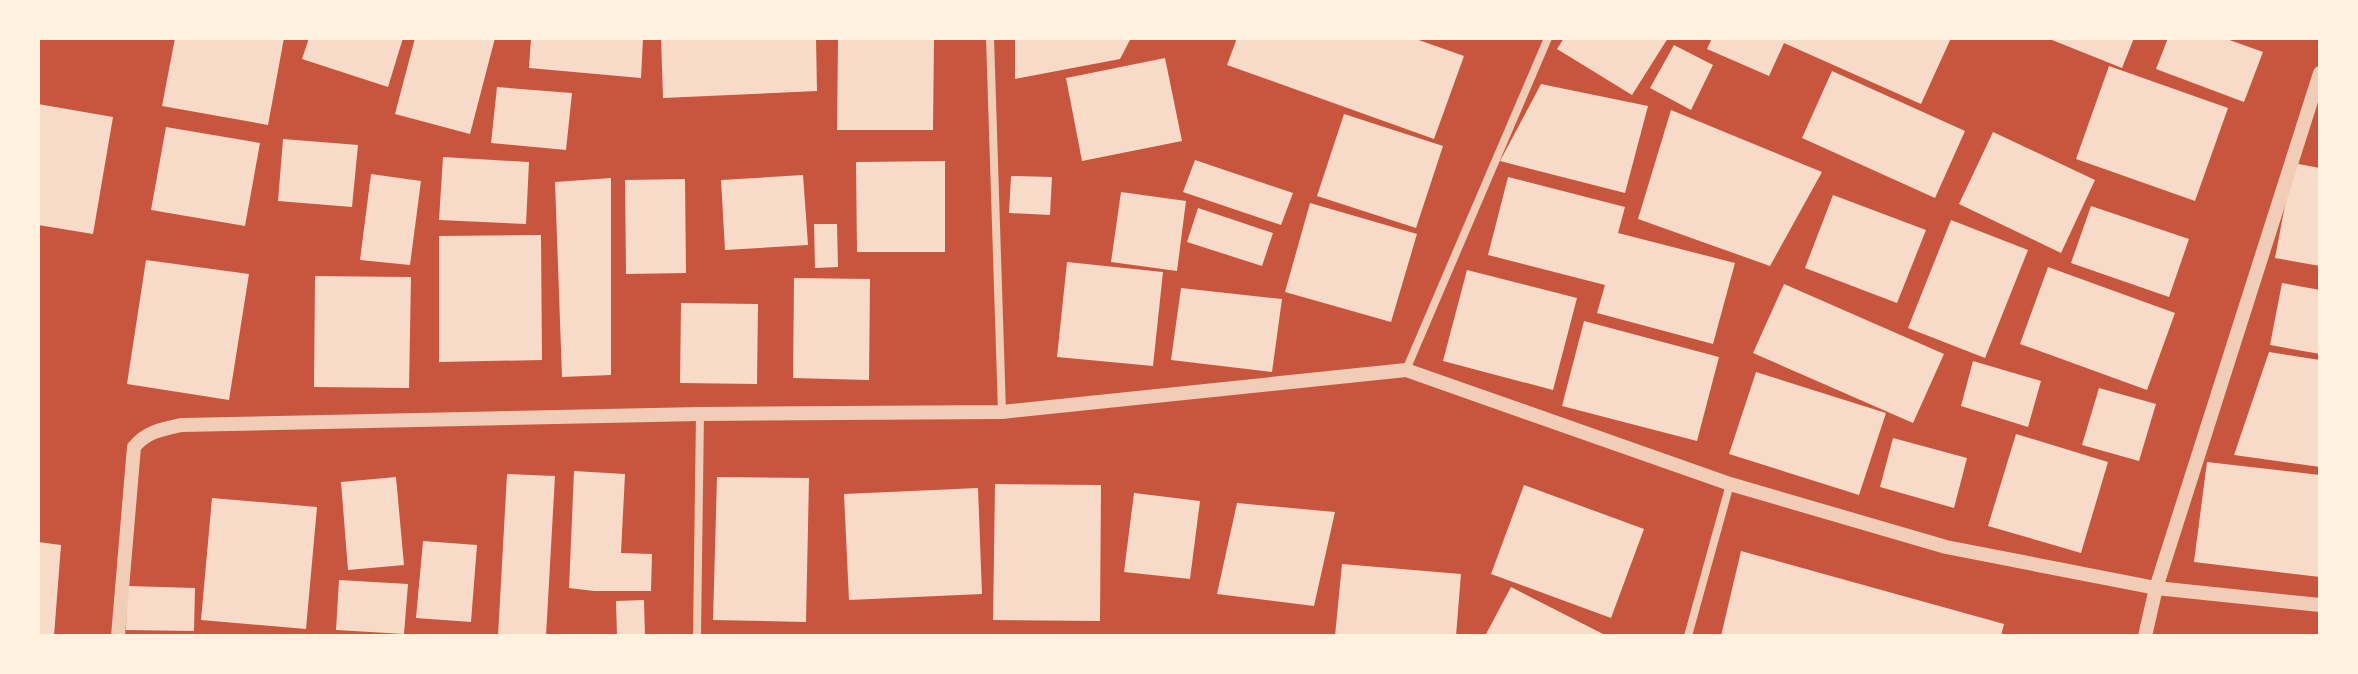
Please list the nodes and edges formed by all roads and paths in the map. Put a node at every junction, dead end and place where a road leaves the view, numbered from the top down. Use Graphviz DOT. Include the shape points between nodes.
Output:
graph roads {
  1 [pos="990,38"];
  2 [pos="1548,38"];
  3 [pos="2320,73"];
  4 [pos="1406,370"];
  5 [pos="1002,412"];
  6 [pos="700,414"];
  7 [pos="1730,484"];
  8 [pos="2156,588"];
  9 [pos="2320,605"];
  10 [pos="118,636"];
  11 [pos="697,636"];
  12 [pos="1688,636"];
  13 [pos="2145,636"];
  1 -- 5 [label="street"];
  2 -- 4 [label="street"];
  3 -- 8 [label="street"];
  4 -- 5 [label="street"];
  4 -- 7 [label="street"];
  5 -- 6 [label="street"];
  6 -- 10 [label="street" via="181,425 156,431 134,447"];
  6 -- 11 [label="street"];
  7 -- 8 [label="street" via="1946,547"];
  7 -- 12 [label="street"];
  8 -- 9 [label="street"];
  8 -- 13 [label="street"];
}
